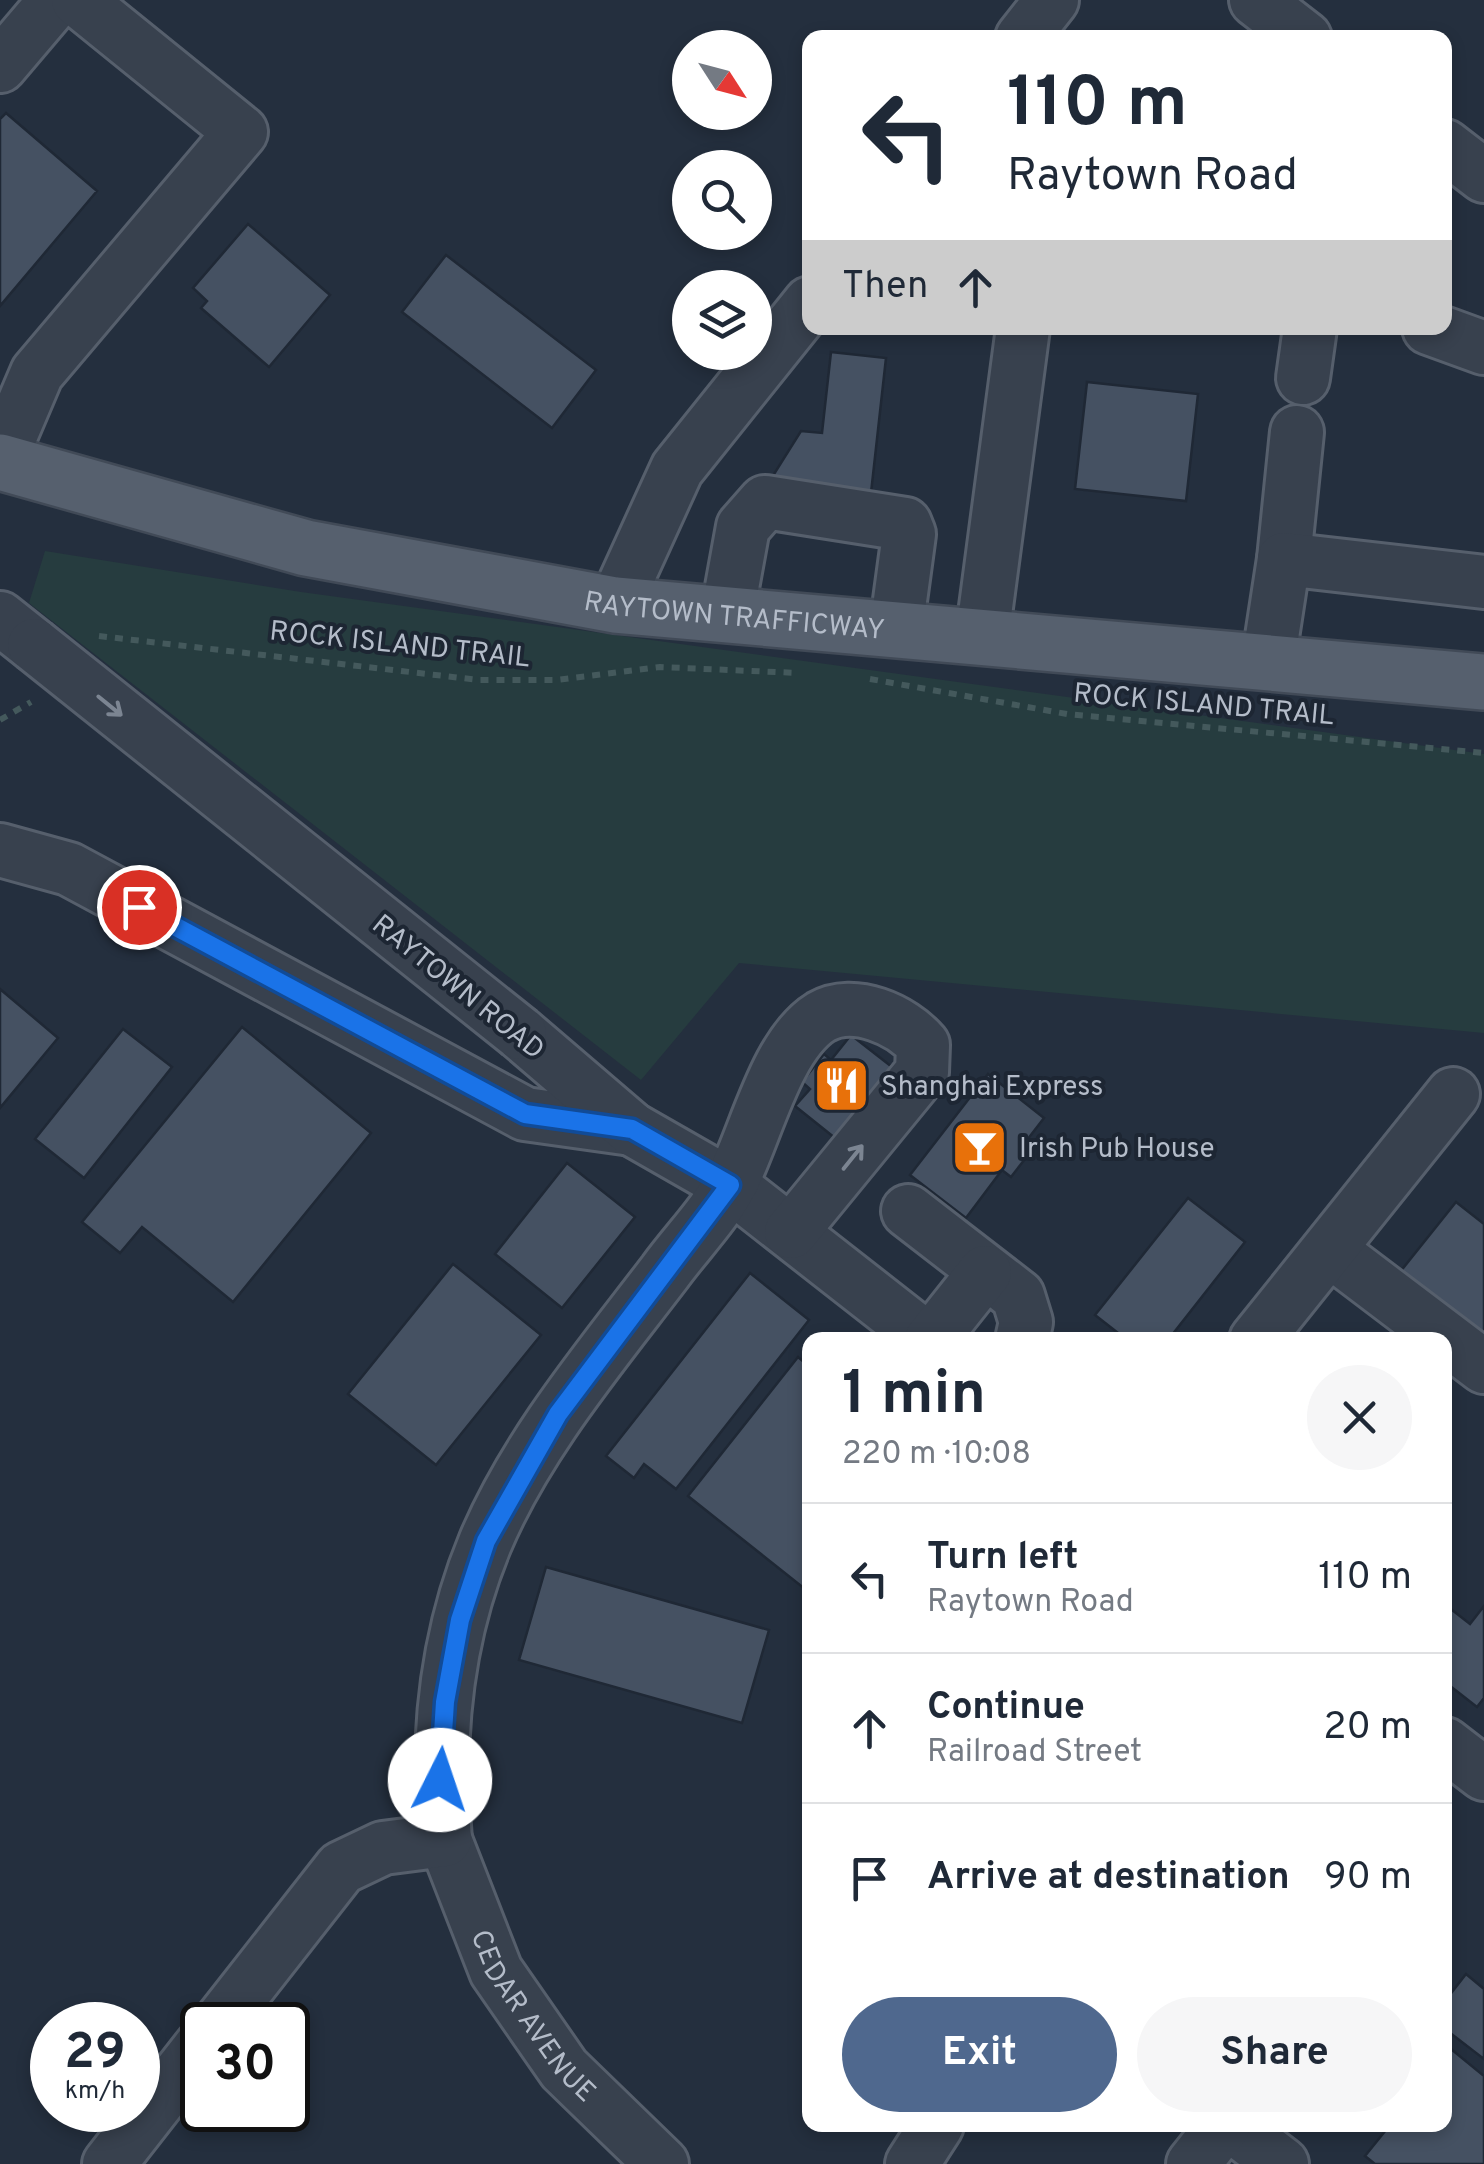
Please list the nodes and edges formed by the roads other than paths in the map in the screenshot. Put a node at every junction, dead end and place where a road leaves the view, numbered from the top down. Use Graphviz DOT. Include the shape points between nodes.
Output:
graph roads {
  1 [pos="56,0"];
  2 [pos="78,0"];
  3 [pos="1052,0"];
  4 [pos="1256,0"];
  5 [pos="1028,30"];
  6 [pos="1295,30"];
  7 [pos="0,66"];
  8 [pos="1452,151"];
  9 [pos="1484,176"];
  10 [pos="802,313"];
  11 [pos="1022,335"];
  12 [pos="1448,335"];
  13 [pos="1484,348"];
  14 [pos="1297,432"];
  15 [pos="0,461"];
  16 [pos="1284,559"];
  17 [pos="1484,582"];
  18 [pos="615,605"];
  19 [pos="727,615"];
  20 [pos="896,630"];
  21 [pos="982,637"];
  22 [pos="26,651"];
  23 [pos="1268,663"];
  24 [pos="1484,682"];
  25 [pos="0,850"];
  26 [pos="1453,1094"];
  27 [pos="632,1129"];
  28 [pos="730,1185"];
  29 [pos="908,1211"];
  30 [pos="791,1232"];
  31 [pos="1330,1251"];
  32 [pos="1008,1303"];
  33 [pos="919,1332"];
  34 [pos="946,1332"];
  35 [pos="1263,1332"];
  36 [pos="1438,1332"];
  37 [pos="1452,1343"];
  38 [pos="1484,1367"];
  39 [pos="1452,1749"];
  40 [pos="1484,1774"];
  41 [pos="445,1840"];
  42 [pos="236,2002"];
  43 [pos="180,2073"];
  44 [pos="933,2132"];
  45 [pos="1221,2132"];
  46 [pos="1237,2132"];
  47 [pos="109,2164"];
  48 [pos="662,2164"];
  49 [pos="912,2164"];
  50 [pos="1193,2164"];
  51 [pos="1282,2164"];
  1 -- 7 [label="street"];
  2 -- 15 [label="street" via="241,132 37,373"];
  3 -- 5 [label="street"];
  4 -- 6 [label="street"];
  8 -- 9 [label="street"];
  10 -- 18 [label="street" via="677,469"];
  11 -- 21 [label="street"];
  12 -- 13 [label="street"];
  14 -- 16 [label="street"];
  15 -- 18 [label="main road, RAYTOWN TRAFFICWAY" via="306,548"];
  16 -- 17 [label="street"];
  16 -- 23 [label="street"];
  18 -- 19 [label="main road, RAYTOWN TRAFFICWAY"];
  19 -- 20 [label="main road, RAYTOWN TRAFFICWAY"];
  19 -- 20 [label="street" via="743,528 765,502 905,524 910,534"];
  20 -- 21 [label="main road, RAYTOWN TRAFFICWAY"];
  21 -- 23 [label="main road, RAYTOWN TRAFFICWAY"];
  22 -- 27 [label="street, RAYTOWN ROAD, one-way, bridge" via="520,1033"];
  23 -- 24 [label="main road, RAYTOWN TRAFFICWAY"];
  25 -- 27 [label="street" via="69,870 525,1114"];
  26 -- 31 [label="street"];
  27 -- 28 [label="street, RAYTOWN ROAD"];
  28 -- 30 [label="street, RAYTOWN ROAD"];
  30 -- 28 [label="street, CEDAR AVENUE, one-way" via="922,1072 922,1045 906,1025 861,1011 822,1017 777,1067"];
  28 -- 41 [label="street, CEDAR AVENUE" via="558,1414 486,1541 460,1620 445,1702"];
  29 -- 32 [label="street"];
  30 -- 33 [label="street, RAYTOWN ROAD"];
  31 -- 35 [label="street"];
  31 -- 36 [label="street"];
  32 -- 34 [label="street"];
  37 -- 38 [label="street"];
  39 -- 40 [label="street"];
  41 -- 42 [label="street" via="383,1848 341,1868"];
  41 -- 48 [label="street, CEDAR AVENUE" via="496,1971 564,2069"];
  43 -- 47 [label="street"];
  44 -- 49 [label="street"];
  45 -- 50 [label="street"];
  46 -- 51 [label="street"];
}
